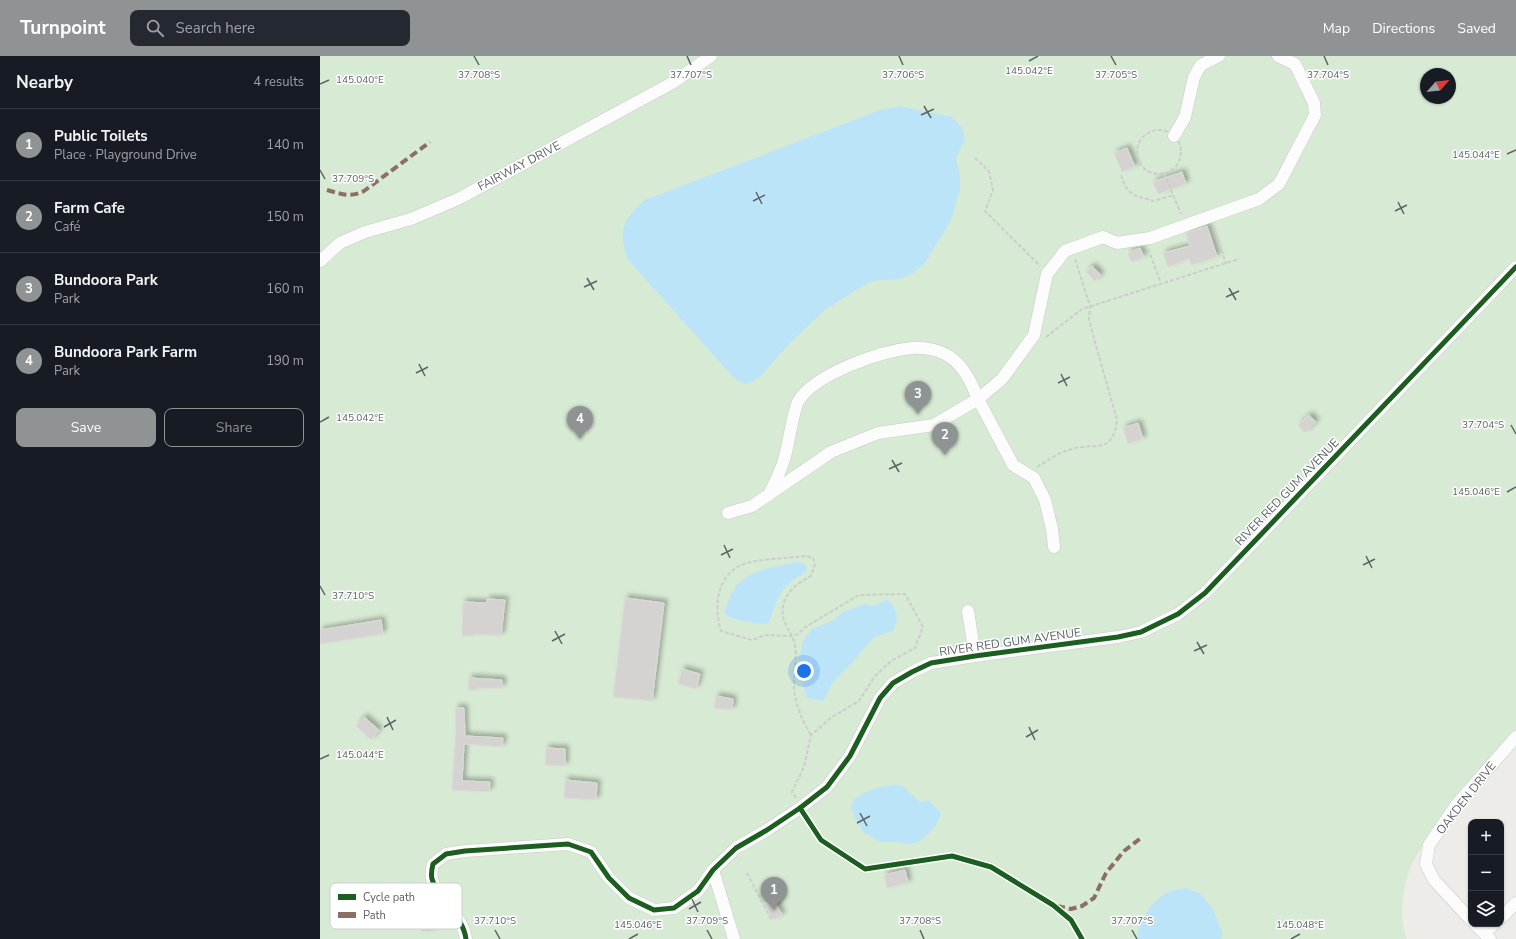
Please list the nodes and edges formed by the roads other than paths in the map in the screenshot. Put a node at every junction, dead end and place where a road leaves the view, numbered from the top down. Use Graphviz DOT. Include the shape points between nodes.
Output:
graph roads {
  1 [pos="711,56"];
  2 [pos="1219,56"];
  3 [pos="1278,56"];
  4 [pos="1174,136"];
  5 [pos="320,261"];
  6 [pos="1516,267"];
  7 [pos="978,399"];
  8 [pos="769,495"];
  9 [pos="728,513"];
  10 [pos="1054,547"];
  11 [pos="968,611"];
  12 [pos="975,656"];
  13 [pos="1516,737"];
  14 [pos="713,870"];
  15 [pos="434,883"];
  16 [pos="1516,903"];
  17 [pos="1504,915"];
  18 [pos="1468,917"];
  19 [pos="462,926"];
  20 [pos="1478,927"];
  21 [pos="1492,927"];
  22 [pos="1487,936"];
  23 [pos="466,939"];
  24 [pos="734,939"];
  1 -- 5 [label="street, FAIRWAY DRIVE" via="672,83 458,199 412,219 365,232 340,243"];
  2 -- 4 [label="street" via="1201,65 1194,77 1185,117"];
  3 -- 7 [label="street" via="1294,64 1314,103 1314,114 1279,184 1259,199 1145,239 1117,243 1103,237 1065,251 1047,274 1034,335 1002,379"];
  6 -- 12 [label="street, RIVER RED GUM AVENUE" via="1205,593 1178,614 1141,632 1118,637"];
  7 -- 8 [label="street" via="934,425 878,433 831,452"];
  7 -- 8 [label="street" via="959,364 950,356 934,350 913,348 880,354 834,372 806,390 798,401 785,456"];
  7 -- 10 [label="street" via="1013,466 1034,478 1045,500"];
  8 -- 9 [label="street" via="752,506"];
  11 -- 12 [label="street"];
  12 -- 14 [label="street, RIVER RED GUM AVENUE" via="931,663 894,683 880,698 850,756 827,787 800,808 736,848"];
  13 -- 18 [label="street, OAKDEN DRIVE" via="1458,804 1429,845 1426,864 1434,880"];
  14 -- 15 [label="street, RIVER RED GUM AVENUE" via="692,896 674,908 654,910 629,898 609,878 591,852 568,844 465,850 446,854 433,864"];
  14 -- 24 [label="street"];
  16 -- 17 [label="street"];
  19 -- 23 [label="street, RIVER RED GUM AVENUE"];
  20 -- 22 [label="street"];
  21 -- 22 [label="street"];
}
